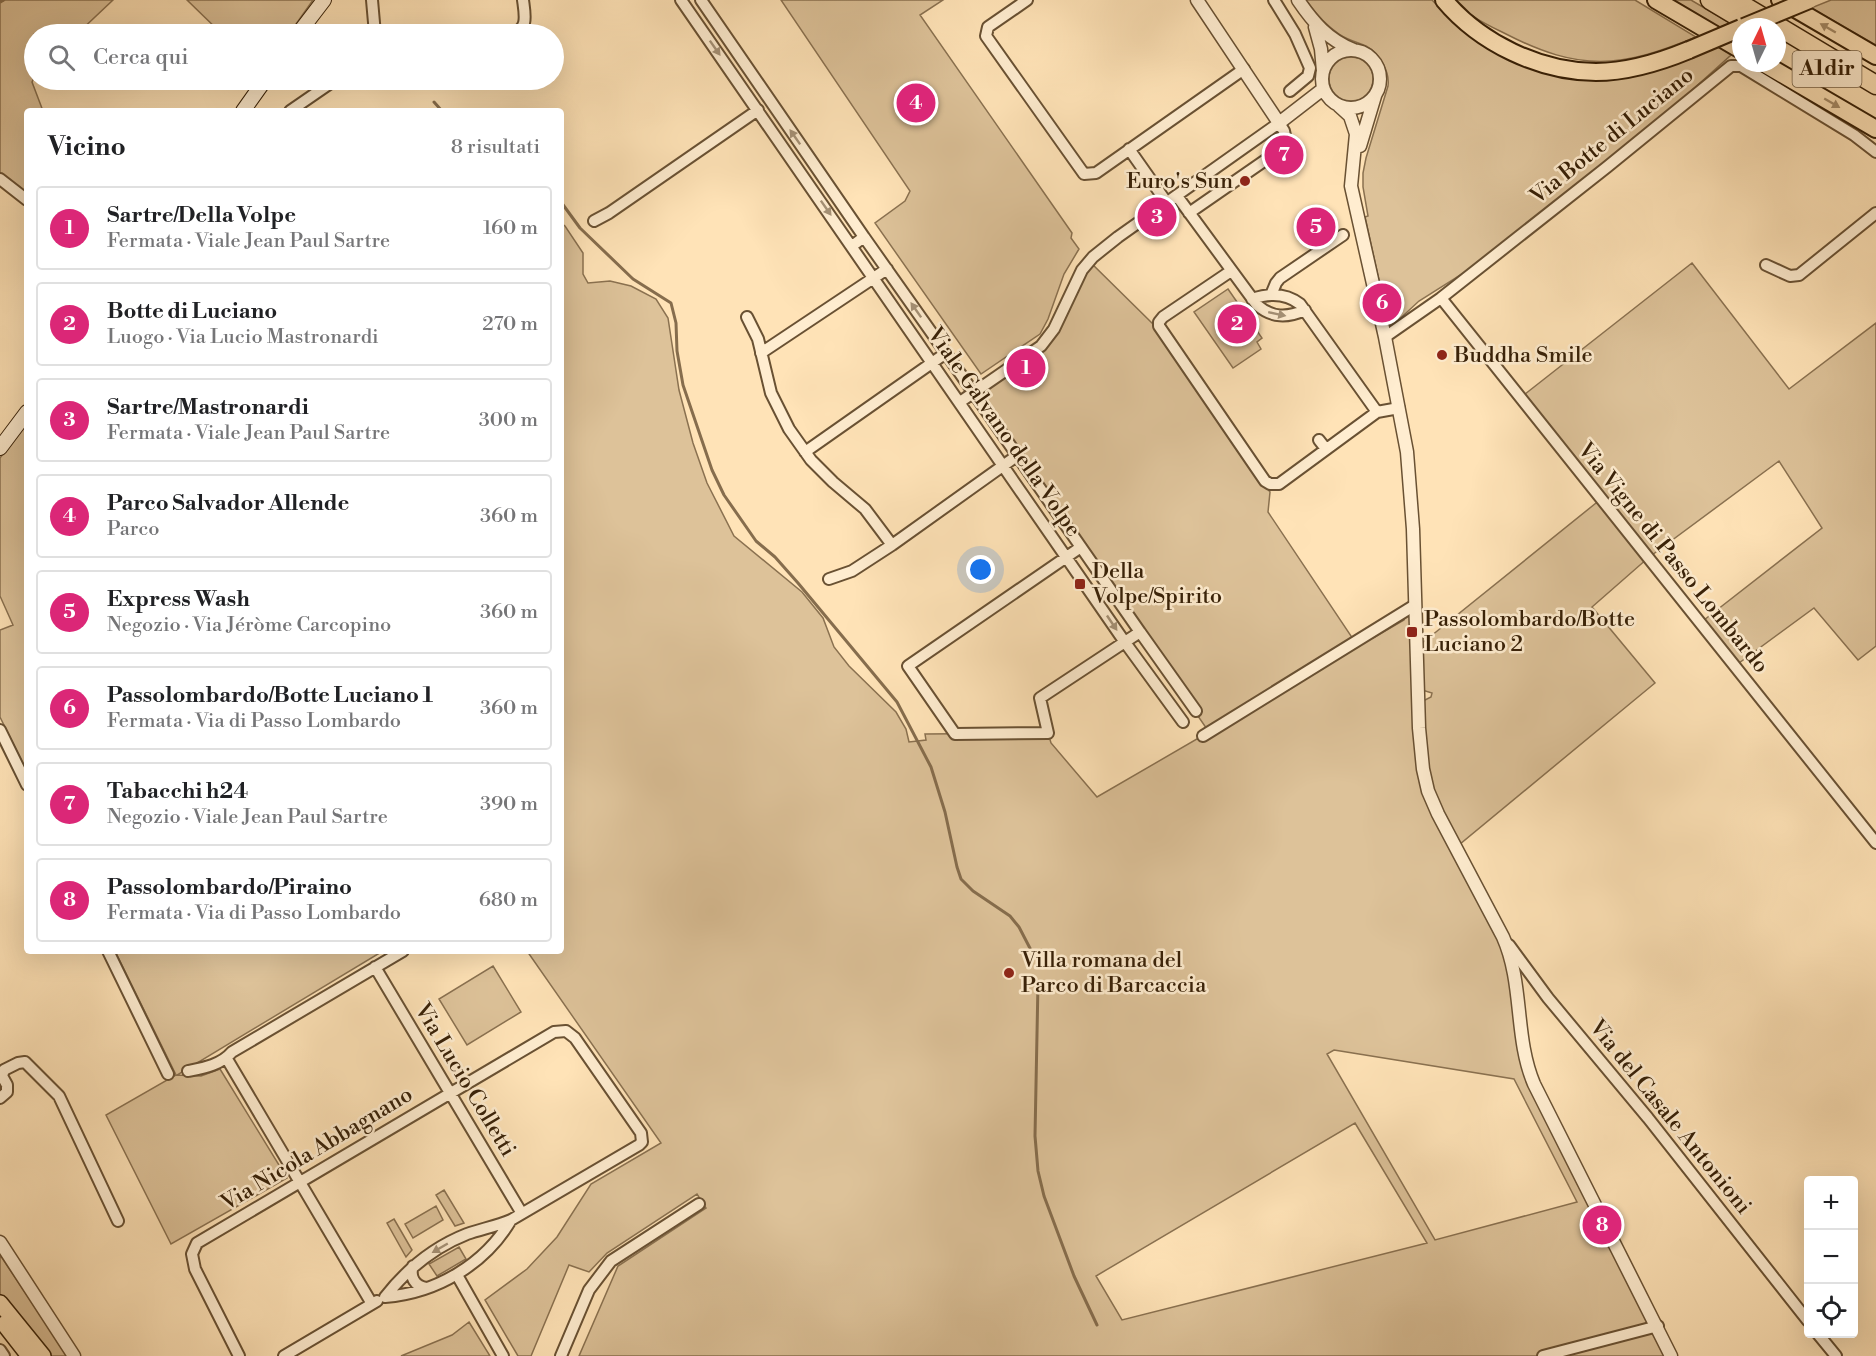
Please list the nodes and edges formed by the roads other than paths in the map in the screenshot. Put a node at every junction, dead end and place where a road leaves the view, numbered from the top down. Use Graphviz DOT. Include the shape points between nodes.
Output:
graph roads {
  1 [pos="324,0"];
  2 [pos="372,0"];
  3 [pos="524,0"];
  4 [pos="681,0"];
  5 [pos="701,0"];
  6 [pos="1027,0"];
  7 [pos="1197,0"];
  8 [pos="1274,0"];
  9 [pos="1298,0"];
  10 [pos="1656,0"];
  11 [pos="1710,0"];
  12 [pos="1734,0"];
  13 [pos="1780,0"];
  14 [pos="1809,0"];
  15 [pos="1446,2"];
  16 [pos="1310,17"];
  17 [pos="1741,18"];
  18 [pos="1766,18"];
  19 [pos="306,24"];
  20 [pos="374,24"];
  21 [pos="524,24"];
  22 [pos="1732,32"];
  23 [pos="1732,45"];
  24 [pos="1786,45"];
  25 [pos="1357,51"];
  26 [pos="1876,56"];
  27 [pos="1244,69"];
  28 [pos="1323,70"];
  29 [pos="1778,72"];
  30 [pos="1876,85"];
  31 [pos="1323,89"];
  32 [pos="258,90"];
  33 [pos="322,90"];
  34 [pos="1290,91"];
  35 [pos="1376,94"];
  36 [pos="1876,99"];
  37 [pos="1339,106"];
  38 [pos="245,108"];
  39 [pos="297,108"];
  40 [pos="758,110"];
  41 [pos="1279,123"];
  42 [pos="1876,129"];
  43 [pos="1130,149"];
  44 [pos="1875,151"];
  45 [pos="1353,164"];
  46 [pos="0,178"];
  47 [pos="1177,196"];
  48 [pos="24,198"];
  49 [pos="1167,203"];
  50 [pos="1189,213"];
  51 [pos="1876,213"];
  52 [pos="594,221"];
  53 [pos="1343,236"];
  54 [pos="864,237"];
  55 [pos="852,246"];
  56 [pos="1766,265"];
  57 [pos="887,268"];
  58 [pos="1231,271"];
  59 [pos="874,277"];
  60 [pos="1271,295"];
  61 [pos="1441,298"];
  62 [pos="1252,299"];
  63 [pos="1305,310"];
  64 [pos="747,317"];
  65 [pos="1385,337"];
  66 [pos="761,353"];
  67 [pos="946,353"];
  68 [pos="933,362"];
  69 [pos="975,392"];
  70 [pos="960,402"];
  71 [pos="1399,408"];
  72 [pos="1377,412"];
  73 [pos="24,416"];
  74 [pos="1319,440"];
  75 [pos="0,448"];
  76 [pos="1326,449"];
  77 [pos="805,452"];
  78 [pos="1018,455"];
  79 [pos="1004,465"];
  80 [pos="892,545"];
  81 [pos="1081,547"];
  82 [pos="1066,556"];
  83 [pos="829,579"];
  84 [pos="1415,606"];
  85 [pos="1140,632"];
  86 [pos="1124,641"];
  87 [pos="1196,711"];
  88 [pos="1183,722"];
  89 [pos="0,730"];
  90 [pos="1203,736"];
  91 [pos="24,779"];
  92 [pos="1876,843"];
  93 [pos="1503,937"];
  94 [pos="109,954"];
  95 [pos="399,954"];
  96 [pos="375,967"];
  97 [pos="226,1059"];
  98 [pos="188,1071"];
  99 [pos="168,1074"];
  100 [pos="449,1093"];
  101 [pos="0,1098"];
  102 [pos="299,1181"];
  103 [pos="699,1204"];
  104 [pos="521,1212"];
  105 [pos="511,1220"];
  106 [pos="118,1221"];
  107 [pos="468,1234"];
  108 [pos="0,1242"];
  109 [pos="483,1254"];
  110 [pos="413,1266"];
  111 [pos="458,1275"];
  112 [pos="426,1288"];
  113 [pos="385,1296"];
  114 [pos="0,1303"];
  115 [pos="372,1304"];
  116 [pos="1804,1315"];
  117 [pos="0,1319"];
  118 [pos="1658,1326"];
  119 [pos="1821,1338"];
  120 [pos="0,1350"];
  121 [pos="4,1356"];
  122 [pos="29,1356"];
  123 [pos="43,1356"];
  124 [pos="74,1356"];
  125 [pos="239,1356"];
  126 [pos="284,1356"];
  127 [pos="503,1356"];
  128 [pos="561,1356"];
  129 [pos="1543,1356"];
  130 [pos="1671,1356"];
  131 [pos="1836,1356"];
  1 -- 19 [label="main road"];
  2 -- 20 [label="street"];
  3 -- 21 [label="street"];
  4 -- 40 [label="street, Viale Galvano della Volpe, one-way"];
  54 -- 5 [label="street, Viale Galvano della Volpe, one-way"];
  6 -- 43 [label="street" via="988,27 987,38 1082,172 1093,174"];
  7 -- 27 [label="street"];
  8 -- 34 [label="street" via="1311,68 1307,77"];
  9 -- 16 [label="street"];
  10 -- 23 [label="highway"];
  11 -- 17 [label="highway"];
  12 -- 30 [label="highway, A1dir"];
  26 -- 13 [label="highway, one-way"];
  14 -- 18 [label="highway, bridge"];
  15 -- 22 [label="highway, bridge" via="1464,22 1503,46 1535,61 1567,69 1633,69"];
  16 -- 25 [label="street" via="1327,36"];
  16 -- 28 [label="street" via="1319,40"];
  24 -- 36 [label="highway, A1dir"];
  25 -- 28 [label="street" via="1338,53"];
  25 -- 35 [label="street" via="1376,65 1380,79"];
  27 -- 41 [label="street"];
  27 -- 43 [label="street"];
  28 -- 31 [label="street"];
  29 -- 42 [label="highway, one-way"];
  31 -- 37 [label="street"];
  31 -- 41 [label="street"];
  32 -- 38 [label="main road"];
  33 -- 39 [label="street"];
  35 -- 37 [label="street" via="1362,106"];
  35 -- 45 [label="street"];
  37 -- 45 [label="street" via="1355,127"];
  40 -- 52 [label="street"];
  40 -- 55 [label="street, Viale Galvano della Volpe, one-way"];
  41 -- 47 [label="street"];
  41 -- 50 [label="street" via="1286,136 1282,147"];
  43 -- 49 [label="street"];
  44 -- 61 [label="street, Via Botte di Luciano" via="1741,66 1731,66"];
  45 -- 65 [label="street" via="1351,186"];
  46 -- 48 [label="street"];
  47 -- 49 [label="street"];
  47 -- 50 [label="street"];
  49 -- 69 [label="street" via="1089,261 1041,346"];
  50 -- 58 [label="street"];
  51 -- 56 [label="street" via="1798,275 1790,276"];
  53 -- 60 [label="street" via="1281,278"];
  54 -- 55 [label="street"];
  54 -- 57 [label="street, Viale Galvano della Volpe"];
  55 -- 59 [label="street, Viale Galvano della Volpe"];
  57 -- 59 [label="street"];
  67 -- 57 [label="street, Viale Galvano della Volpe, one-way"];
  58 -- 62 [label="street"];
  58 -- 76 [label="street" via="1163,317 1158,326 1268,483 1279,484"];
  59 -- 66 [label="street"];
  59 -- 68 [label="street, Viale Galvano della Volpe"];
  60 -- 62 [label="street"];
  60 -- 63 [label="street" via="1290,298"];
  61 -- 65 [label="street, Via Botte di Luciano"];
  61 -- 92 [label="street, Via Vigne di Passo Lombardo"];
  62 -- 63 [label="street, one-way" via="1276,315"];
  63 -- 72 [label="street"];
  64 -- 66 [label="street"];
  65 -- 71 [label="street"];
  66 -- 77 [label="street" via="774,402"];
  67 -- 68 [label="street"];
  67 -- 69 [label="street, Viale Galvano della Volpe"];
  68 -- 70 [label="street, Viale Galvano della Volpe"];
  68 -- 77 [label="street"];
  69 -- 70 [label="street"];
  69 -- 78 [label="street, Viale Galvano della Volpe"];
  70 -- 79 [label="street, Viale Galvano della Volpe"];
  71 -- 72 [label="street"];
  71 -- 84 [label="street" via="1411,491"];
  72 -- 76 [label="street"];
  73 -- 75 [label="main road"];
  74 -- 76 [label="street"];
  77 -- 80 [label="street" via="865,509"];
  78 -- 79 [label="street"];
  78 -- 81 [label="street, Viale Galvano della Volpe"];
  79 -- 80 [label="street"];
  79 -- 82 [label="street, Viale Galvano della Volpe"];
  80 -- 83 [label="street" via="848,573"];
  81 -- 82 [label="street"];
  81 -- 85 [label="street, Viale Galvano della Volpe"];
  82 -- 86 [label="street, Viale Galvano della Volpe, one-way"];
  82 -- 86 [label="street" via="908,666 955,734 1050,738 1040,698"];
  84 -- 90 [label="street"];
  84 -- 93 [label="street" via="1425,781 1438,814"];
  85 -- 86 [label="street"];
  85 -- 87 [label="street, Viale Galvano della Volpe"];
  86 -- 88 [label="street, Viale Galvano della Volpe"];
  89 -- 91 [label="street"];
  93 -- 116 [label="street, Via del Casale Antonioni"];
  93 -- 118 [label="street" via="1513,965 1532,1079"];
  94 -- 99 [label="street"];
  95 -- 96 [label="street"];
  96 -- 97 [label="street"];
  96 -- 100 [label="street, Via Lucio Colletti"];
  97 -- 98 [label="street"];
  97 -- 102 [label="street"];
  100 -- 102 [label="street, Via Nicola Abbagnano"];
  100 -- 104 [label="street, Via Lucio Colletti"];
  100 -- 104 [label="street, Via Nicola Abbagnano" via="554,1032 566,1031 575,1038 641,1133 639,1145"];
  101 -- 106 [label="street" via="7,1092 4,1070 25,1062 59,1096"];
  102 -- 115 [label="street"];
  102 -- 125 [label="street, Via Nicola Abbagnano" via="194,1248 195,1269"];
  103 -- 128 [label="street" via="611,1261 589,1290"];
  104 -- 105 [label="street"];
  105 -- 107 [label="street"];
  105 -- 109 [label="street" via="500,1239"];
  107 -- 109 [label="street" via="478,1239"];
  107 -- 110 [label="street, one-way"];
  108 -- 124 [label="street"];
  109 -- 111 [label="street"];
  110 -- 112 [label="street" via="413,1280"];
  110 -- 113 [label="street"];
  111 -- 112 [label="street"];
  111 -- 127 [label="street"];
  112 -- 113 [label="street"];
  113 -- 115 [label="street"];
  114 -- 123 [label="main road"];
  115 -- 126 [label="street"];
  117 -- 122 [label="main road"];
  118 -- 129 [label="street"];
  118 -- 130 [label="street"];
  119 -- 131 [label="street"];
  120 -- 121 [label="street"];
}
